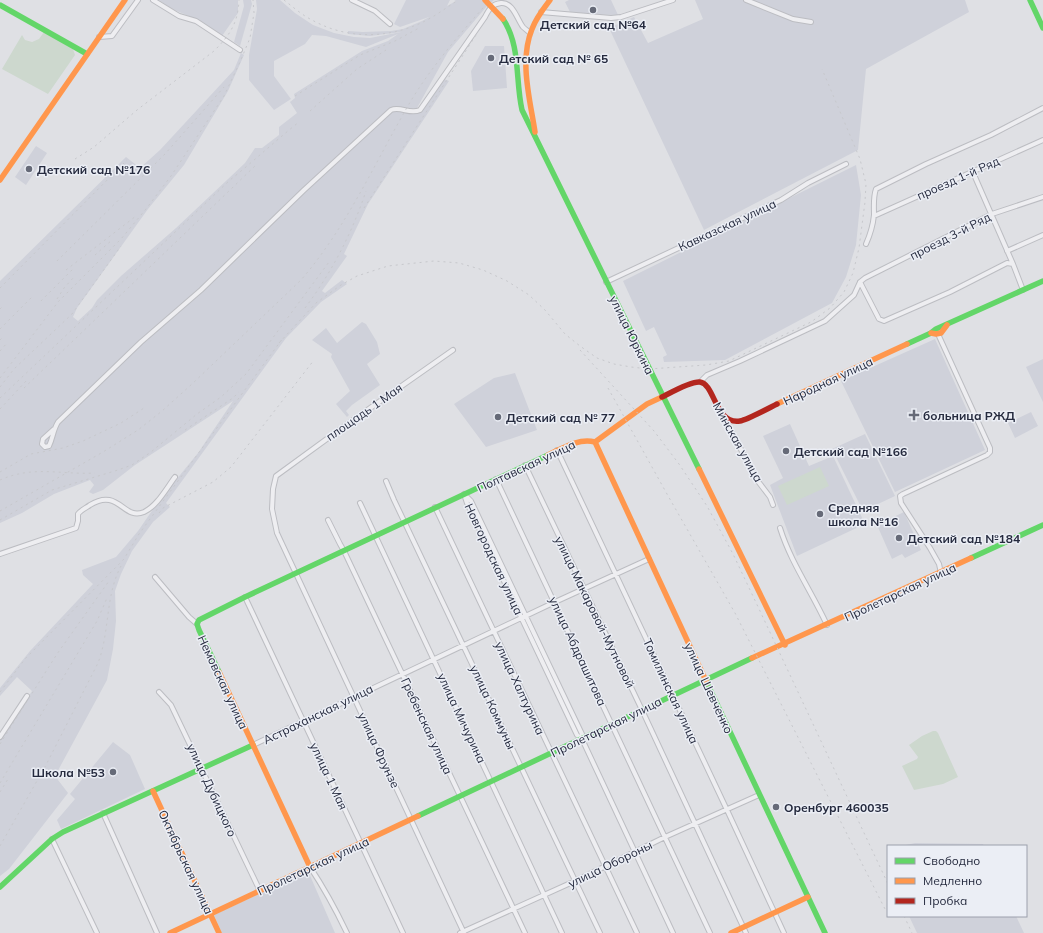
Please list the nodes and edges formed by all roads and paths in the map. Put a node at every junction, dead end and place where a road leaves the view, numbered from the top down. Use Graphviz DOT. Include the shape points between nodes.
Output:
graph roads {
  1 [pos="125,0"];
  2 [pos="138,0"];
  3 [pos="153,0"];
  4 [pos="352,0"];
  5 [pos="485,0"];
  6 [pos="550,0"];
  7 [pos="673,0"];
  8 [pos="746,0"];
  9 [pos="1030,0"];
  10 [pos="0,5"];
  11 [pos="541,12"];
  12 [pos="811,22"];
  13 [pos="390,24"];
  14 [pos="1043,28"];
  15 [pos="530,33"];
  16 [pos="100,37"];
  17 [pos="240,50"];
  18 [pos="87,54"];
  19 [pos="530,98"];
  20 [pos="519,99"];
  21 [pos="1043,108"];
  22 [pos="535,139"];
  23 [pos="1043,140"];
  24 [pos="846,164"];
  25 [pos="975,177"];
  26 [pos="0,180"];
  27 [pos="1043,196"];
  28 [pos="992,214"];
  29 [pos="874,216"];
  30 [pos="1043,235"];
  31 [pos="866,244"];
  32 [pos="1007,251"];
  33 [pos="1013,264"];
  34 [pos="1043,281"];
  35 [pos="606,282"];
  36 [pos="860,282"];
  37 [pos="1023,290"];
  38 [pos="947,326"];
  39 [pos="931,333"];
  40 [pos="938,334"];
  41 [pos="453,350"];
  42 [pos="700,382"];
  43 [pos="662,396"];
  44 [pos="724,417"];
  45 [pos="54,429"];
  46 [pos="595,442"];
  47 [pos="557,450"];
  48 [pos="525,465"];
  49 [pos="276,476"];
  50 [pos="175,477"];
  51 [pos="496,479"];
  52 [pos="386,481"];
  53 [pos="464,494"];
  54 [pos="360,503"];
  55 [pos="773,505"];
  56 [pos="435,507"];
  57 [pos="328,520"];
  58 [pos="404,522"];
  59 [pos="1043,526"];
  60 [pos="780,528"];
  61 [pos="375,536"];
  62 [pos="344,550"];
  63 [pos="0,554"];
  64 [pos="649,559"];
  65 [pos="941,573"];
  66 [pos="295,574"];
  67 [pos="616,574"];
  68 [pos="155,577"];
  69 [pos="584,588"];
  70 [pos="245,597"];
  71 [pos="554,602"];
  72 [pos="526,615"];
  73 [pos="521,618"];
  74 [pos="197,624"];
  75 [pos="827,625"];
  76 [pos="494,631"];
  77 [pos="464,645"];
  78 [pos="785,645"];
  79 [pos="434,659"];
  80 [pos="402,674"];
  81 [pos="706,681"];
  82 [pos="159,692"];
  83 [pos="673,695"];
  84 [pos="27,696"];
  85 [pos="354,696"];
  86 [pos="642,710"];
  87 [pos="303,722"];
  88 [pos="612,724"];
  89 [pos="0,737"];
  90 [pos="582,739"];
  91 [pos="253,745"];
  92 [pos="551,754"];
  93 [pos="521,767"];
  94 [pos="202,769"];
  95 [pos="491,782"];
  96 [pos="153,791"];
  97 [pos="760,795"];
  98 [pos="460,796"];
  99 [pos="727,810"];
  100 [pos="103,813"];
  101 [pos="411,819"];
  102 [pos="695,824"];
  103 [pos="665,837"];
  104 [pos="52,839"];
  105 [pos="361,843"];
  106 [pos="635,852"];
  107 [pos="604,866"];
  108 [pos="310,867"];
  109 [pos="575,880"];
  110 [pos="0,887"];
  111 [pos="260,891"];
  112 [pos="544,895"];
  113 [pos="808,897"];
  114 [pos="514,909"];
  115 [pos="774,913"];
  116 [pos="210,914"];
  117 [pos="745,930"];
  118 [pos="463,932"];
  119 [pos="97,933"];
  120 [pos="157,933"];
  121 [pos="170,933"];
  122 [pos="219,933"];
  123 [pos="347,933"];
  124 [pos="403,933"];
  125 [pos="525,933"];
  126 [pos="562,933"];
  127 [pos="600,933"];
  128 [pos="636,933"];
  129 [pos="673,933"];
  130 [pos="710,933"];
  131 [pos="731,933"];
  132 [pos="784,933"];
  133 [pos="825,933"];
  1 -- 16 [label="main road"];
  2 -- 16 [label="street" via="112,36"];
  3 -- 17 [label="street" via="179,16 196,21"];
  4 -- 13 [label="street" via="375,11"];
  5 -- 20 [label="main road, улица Юркина, bridge" via="503,19 514,42"];
  6 -- 11 [label="main road"];
  7 -- 11 [label="street" via="611,18"];
  8 -- 12 [label="street" via="793,19"];
  9 -- 14 [label="main road"];
  10 -- 18 [label="main road"];
  11 -- 15 [label="main road"];
  15 -- 19 [label="main road" via="526,59"];
  15 -- 45 [label="street" via="523,28 507,4 494,4 420,110 391,110 201,290 141,342 58,422"];
  16 -- 18 [label="main road"];
  18 -- 26 [label="main road"];
  19 -- 20 [label="main road" via="523,102"];
  19 -- 22 [label="main road"];
  20 -- 22 [label="main road, улица Юркина"];
  21 -- 29 [label="street" via="879,187 875,193"];
  22 -- 35 [label="main road, улица Юркина"];
  23 -- 29 [label="street, проезд 1-й Ряд"];
  24 -- 35 [label="street, Кавказская улица" via="781,200"];
  25 -- 28 [label="street"];
  27 -- 28 [label="street, проезд 3-й Ряд"];
  28 -- 32 [label="street"];
  28 -- 36 [label="street, проезд 3-й Ряд"];
  29 -- 31 [label="street"];
  30 -- 32 [label="street"];
  32 -- 33 [label="street"];
  33 -- 36 [label="street" via="1006,263 884,321 879,319"];
  33 -- 37 [label="street"];
  34 -- 37 [label="main road, Народная улица"];
  35 -- 43 [label="main road, улица Юркина"];
  36 -- 42 [label="street" via="854,295 825,320 707,375"];
  37 -- 38 [label="main road, Народная улица"];
  38 -- 39 [label="main road, Народная улица"];
  38 -- 40 [label="main road, Народная улица"];
  39 -- 40 [label="main road"];
  39 -- 44 [label="main road, Народная улица" via="740,421"];
  40 -- 65 [label="street" via="990,448 987,455 900,496 901,504 930,548"];
  41 -- 49 [label="street, площадь 1 Мая"];
  42 -- 43 [label="main road"];
  42 -- 44 [label="main road, Минская улица" via="709,390"];
  43 -- 46 [label="main road"];
  43 -- 78 [label="main road, улица Юркина"];
  44 -- 55 [label="street, Минская улица"];
  46 -- 47 [label="main road, Полтавская улица" via="581,440"];
  46 -- 64 [label="main road, улица Шевченко"];
  47 -- 48 [label="main road, Полтавская улица"];
  47 -- 67 [label="street, Томилинская улица"];
  48 -- 51 [label="main road, Полтавская улица"];
  48 -- 69 [label="street, улица Макаровой-Мутновой"];
  49 -- 66 [label="street, улица Фрунзе" via="272,509 274,521"];
  50 -- 63 [label="street" via="156,503 145,512 132,513 113,501 98,500 78,514 76,528"];
  51 -- 53 [label="main road, Полтавская улица"];
  51 -- 71 [label="street, улица Абдрашитова"];
  52 -- 58 [label="street, улица Коммуны"];
  53 -- 56 [label="main road, Полтавская улица"];
  53 -- 72 [label="street, Новгородская улица" via="472,501"];
  53 -- 73 [label="street, Новгородская улица"];
  54 -- 61 [label="street, улица Мичурина"];
  56 -- 58 [label="main road, Полтавская улица"];
  56 -- 76 [label="street, улица Халтурина"];
  57 -- 62 [label="street, Гребенская улица"];
  58 -- 61 [label="main road, Полтавская улица"];
  58 -- 77 [label="street, улица Коммуны"];
  59 -- 65 [label="main road, Пролетарская улица"];
  60 -- 75 [label="street" via="799,573"];
  61 -- 62 [label="main road, Полтавская улица"];
  61 -- 79 [label="street, улица Мичурина"];
  62 -- 66 [label="main road, Полтавская улица"];
  62 -- 80 [label="street, Гребенская улица"];
  64 -- 67 [label="street, Астраханская улица"];
  64 -- 81 [label="main road, улица Шевченко"];
  65 -- 75 [label="main road, Пролетарская улица"];
  66 -- 70 [label="main road, Полтавская улица"];
  66 -- 85 [label="street, улица Фрунзе"];
  67 -- 69 [label="street, Астраханская улица"];
  67 -- 83 [label="street, Томилинская улица"];
  68 -- 74 [label="street"];
  69 -- 71 [label="street, Астраханская улица"];
  69 -- 86 [label="street, улица Макаровой-Мутновой"];
  70 -- 74 [label="main road, Полтавская улица" via="202,618"];
  70 -- 87 [label="street, улица 1 Мая"];
  71 -- 72 [label="street, Астраханская улица"];
  71 -- 88 [label="street, улица Абдрашитова"];
  72 -- 73 [label="street, Астраханская улица"];
  72 -- 90 [label="street, Новгородская улица" via="582,734"];
  73 -- 76 [label="street, Астраханская улица"];
  73 -- 90 [label="street, Новгородская улица" via="577,735"];
  74 -- 91 [label="main road, Немовская улица"];
  75 -- 78 [label="main road, Пролетарская улица"];
  76 -- 77 [label="street, Астраханская улица"];
  76 -- 92 [label="street, улица Халтурина"];
  77 -- 79 [label="street, Астраханская улица"];
  77 -- 93 [label="street, улица Коммуны"];
  78 -- 81 [label="main road, Пролетарская улица"];
  79 -- 80 [label="street, Астраханская улица"];
  79 -- 95 [label="street, улица Мичурина"];
  80 -- 85 [label="street, Астраханская улица"];
  80 -- 98 [label="street, Гребенская улица"];
  81 -- 83 [label="main road, Пролетарская улица"];
  81 -- 97 [label="main road, улица Шевченко"];
  82 -- 94 [label="street, улица Дубицкого" via="172,704"];
  83 -- 86 [label="main road, Пролетарская улица"];
  83 -- 99 [label="street, Томилинская улица"];
  84 -- 89 [label="street"];
  85 -- 87 [label="street, Астраханская улица"];
  85 -- 101 [label="street, улица Фрунзе"];
  86 -- 88 [label="main road, Пролетарская улица"];
  86 -- 102 [label="street, улица Макаровой-Мутновой"];
  87 -- 91 [label="street, Астраханская улица"];
  87 -- 105 [label="street, улица 1 Мая"];
  88 -- 90 [label="main road, Пролетарская улица"];
  88 -- 103 [label="street, улица Абдрашитова"];
  90 -- 92 [label="main road, Пролетарская улица"];
  90 -- 106 [label="street, Новгородская улица"];
  91 -- 94 [label="main road, Астраханская улица"];
  91 -- 108 [label="main road, Немовская улица"];
  92 -- 93 [label="main road, Пролетарская улица"];
  92 -- 107 [label="street, улица Халтурина"];
  93 -- 95 [label="main road, Пролетарская улица"];
  93 -- 109 [label="street, улица Коммуны"];
  94 -- 96 [label="main road, Астраханская улица"];
  94 -- 111 [label="street, улица Дубицкого"];
  95 -- 98 [label="main road, Пролетарская улица"];
  95 -- 112 [label="street, улица Мичурина"];
  96 -- 100 [label="main road, Астраханская улица"];
  96 -- 116 [label="main road, Октябрьская улица"];
  97 -- 99 [label="street, улица Обороны"];
  97 -- 113 [label="main road, улица Шевченко"];
  98 -- 101 [label="main road, Пролетарская улица"];
  98 -- 114 [label="street, Гребенская улица"];
  99 -- 102 [label="street, улица Обороны"];
  99 -- 115 [label="street, Томилинская улица"];
  100 -- 104 [label="main road, Астраханская улица"];
  100 -- 120 [label="street"];
  101 -- 105 [label="main road, Пролетарская улица"];
  101 -- 118 [label="street, улица Фрунзе"];
  102 -- 103 [label="street, улица Обороны"];
  102 -- 117 [label="street, улица Макаровой-Мутновой"];
  103 -- 106 [label="street, улица Обороны"];
  103 -- 130 [label="street, улица Абдрашитова"];
  104 -- 110 [label="main road, Астраханская улица"];
  104 -- 119 [label="street"];
  105 -- 108 [label="main road, Пролетарская улица"];
  105 -- 124 [label="street, улица 1 Мая"];
  106 -- 107 [label="street, улица Обороны"];
  106 -- 129 [label="street, Новгородская улица"];
  107 -- 109 [label="street, улица Обороны"];
  107 -- 128 [label="street, улица Халтурина"];
  108 -- 111 [label="main road, Пролетарская улица"];
  108 -- 123 [label="street, Немовская улица" via="323,886"];
  109 -- 112 [label="street, улица Обороны"];
  109 -- 127 [label="street, улица Коммуны"];
  111 -- 116 [label="main road, Пролетарская улица"];
  112 -- 114 [label="street, улица Обороны"];
  112 -- 126 [label="street, улица Мичурина"];
  113 -- 115 [label="main road"];
  113 -- 133 [label="main road, улица Шевченко"];
  114 -- 118 [label="street, улица Обороны"];
  114 -- 125 [label="street, Гребенская улица"];
  115 -- 117 [label="main road"];
  115 -- 132 [label="street, Томилинская улица"];
  116 -- 121 [label="main road, Пролетарская улица"];
  116 -- 122 [label="main road, Октябрьская улица"];
  117 -- 131 [label="main road"];
}
